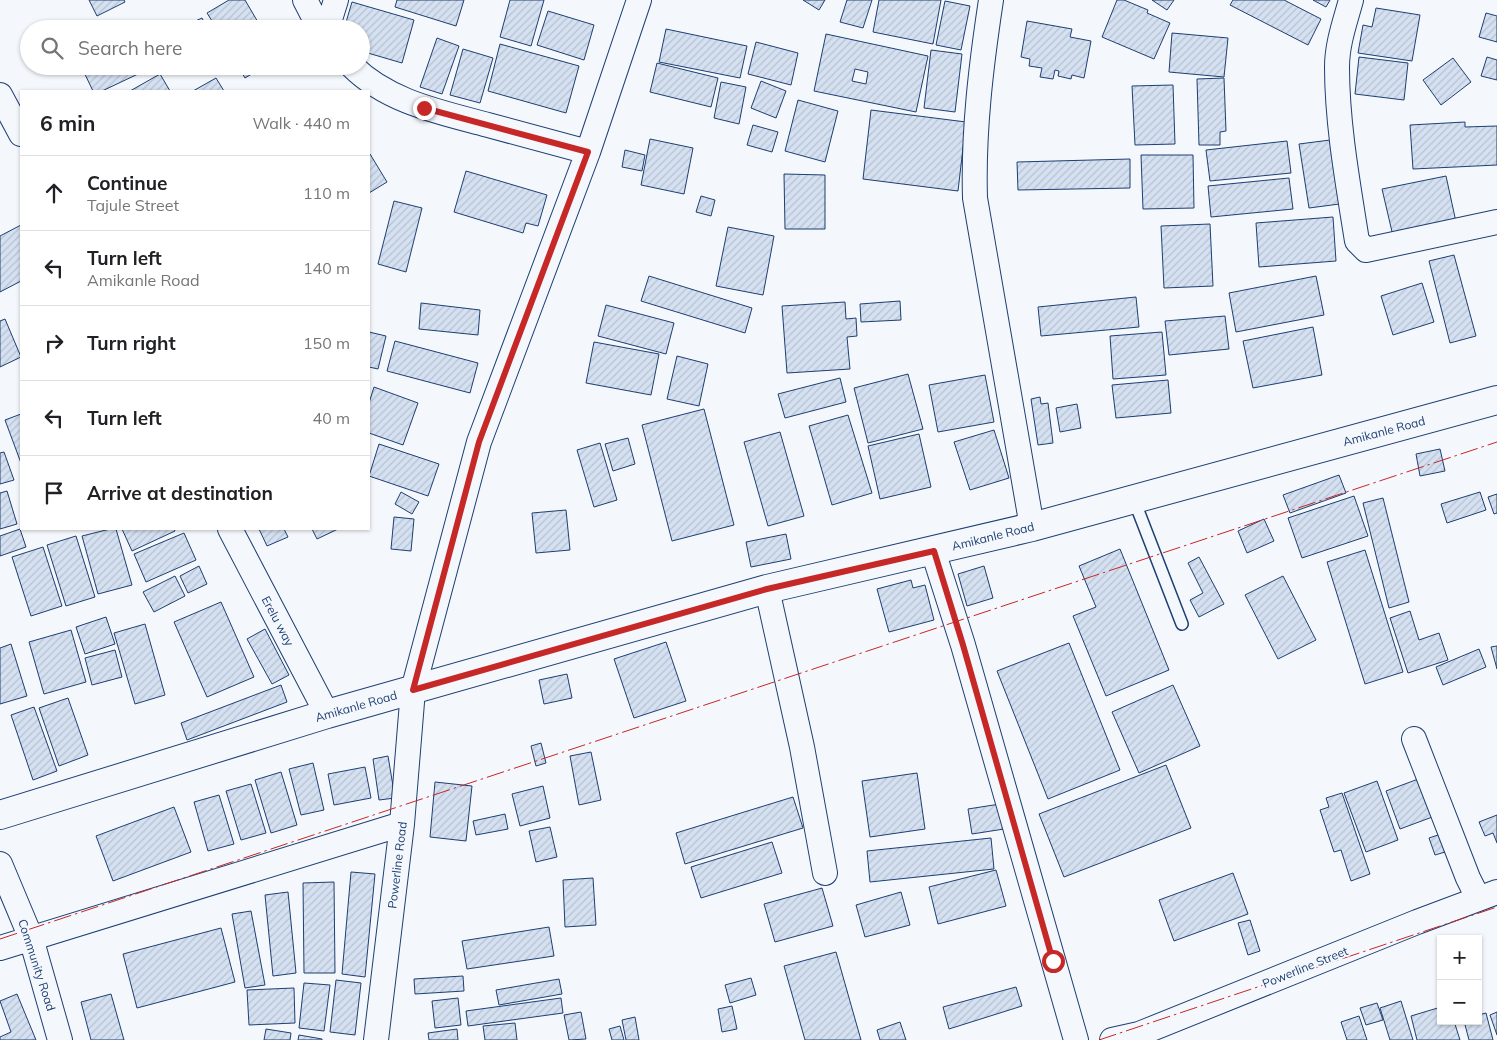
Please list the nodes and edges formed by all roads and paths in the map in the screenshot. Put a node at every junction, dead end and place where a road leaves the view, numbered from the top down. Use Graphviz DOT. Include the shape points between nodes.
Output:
graph roads {
  1 [pos="306,0"];
  2 [pos="336,0"];
  3 [pos="639,0"];
  4 [pos="991,0"];
  5 [pos="1351,0"];
  6 [pos="316,20"];
  7 [pos="330,20"];
  8 [pos="361,75"];
  9 [pos="0,95"];
  10 [pos="20,132"];
  11 [pos="588,152"];
  12 [pos="1497,222"];
  13 [pos="1497,400"];
  14 [pos="1134,500"];
  15 [pos="1032,527"];
  16 [pos="231,530"];
  17 [pos="934,551"];
  18 [pos="767,589"];
  19 [pos="1182,624"];
  20 [pos="413,690"];
  21 [pos="326,714"];
  22 [pos="1414,739"];
  23 [pos="0,815"];
  24 [pos="402,824"];
  25 [pos="0,864"];
  26 [pos="825,873"];
  27 [pos="1488,895"];
  28 [pos="31,938"];
  29 [pos="0,948"];
  30 [pos="60,1040"];
  31 [pos="376,1040"];
  32 [pos="1076,1040"];
  33 [pos="1112,1040"];
  1 -- 6 [label="street"];
  2 -- 7 [label="street"];
  3 -- 11 [label="street, Powerline Road"];
  4 -- 15 [label="street" via="973,154 975,198"];
  5 -- 12 [label="street" via="1337,66 1357,241 1366,250"];
  8 -- 11 [label="street" via="384,90 424,108"];
  9 -- 10 [label="street"];
  11 -- 20 [label="street, Powerline Road" via="479,442"];
  13 -- 14 [label="street, Amikanle Road"];
  14 -- 15 [label="street, Amikanle Road"];
  14 -- 19 [label="lane"];
  15 -- 17 [label="street, Amikanle Road"];
  16 -- 21 [label="street, Erelu way"];
  17 -- 18 [label="street, Amikanle Road"];
  17 -- 32 [label="street"];
  18 -- 20 [label="street, Amikanle Road"];
  18 -- 26 [label="street" via="802,747"];
  20 -- 21 [label="street, Amikanle Road"];
  20 -- 24 [label="street, Powerline Road"];
  21 -- 23 [label="street, Amikanle Road"];
  22 -- 27 [label="street" via="1468,878"];
  24 -- 28 [label="street"];
  24 -- 31 [label="street, Powerline Road"];
  25 -- 28 [label="street, Community Road"];
  27 -- 33 [label="street, Powerline Street" via="1139,1034"];
  28 -- 29 [label="street"];
  28 -- 30 [label="street, Community Road"];
}
